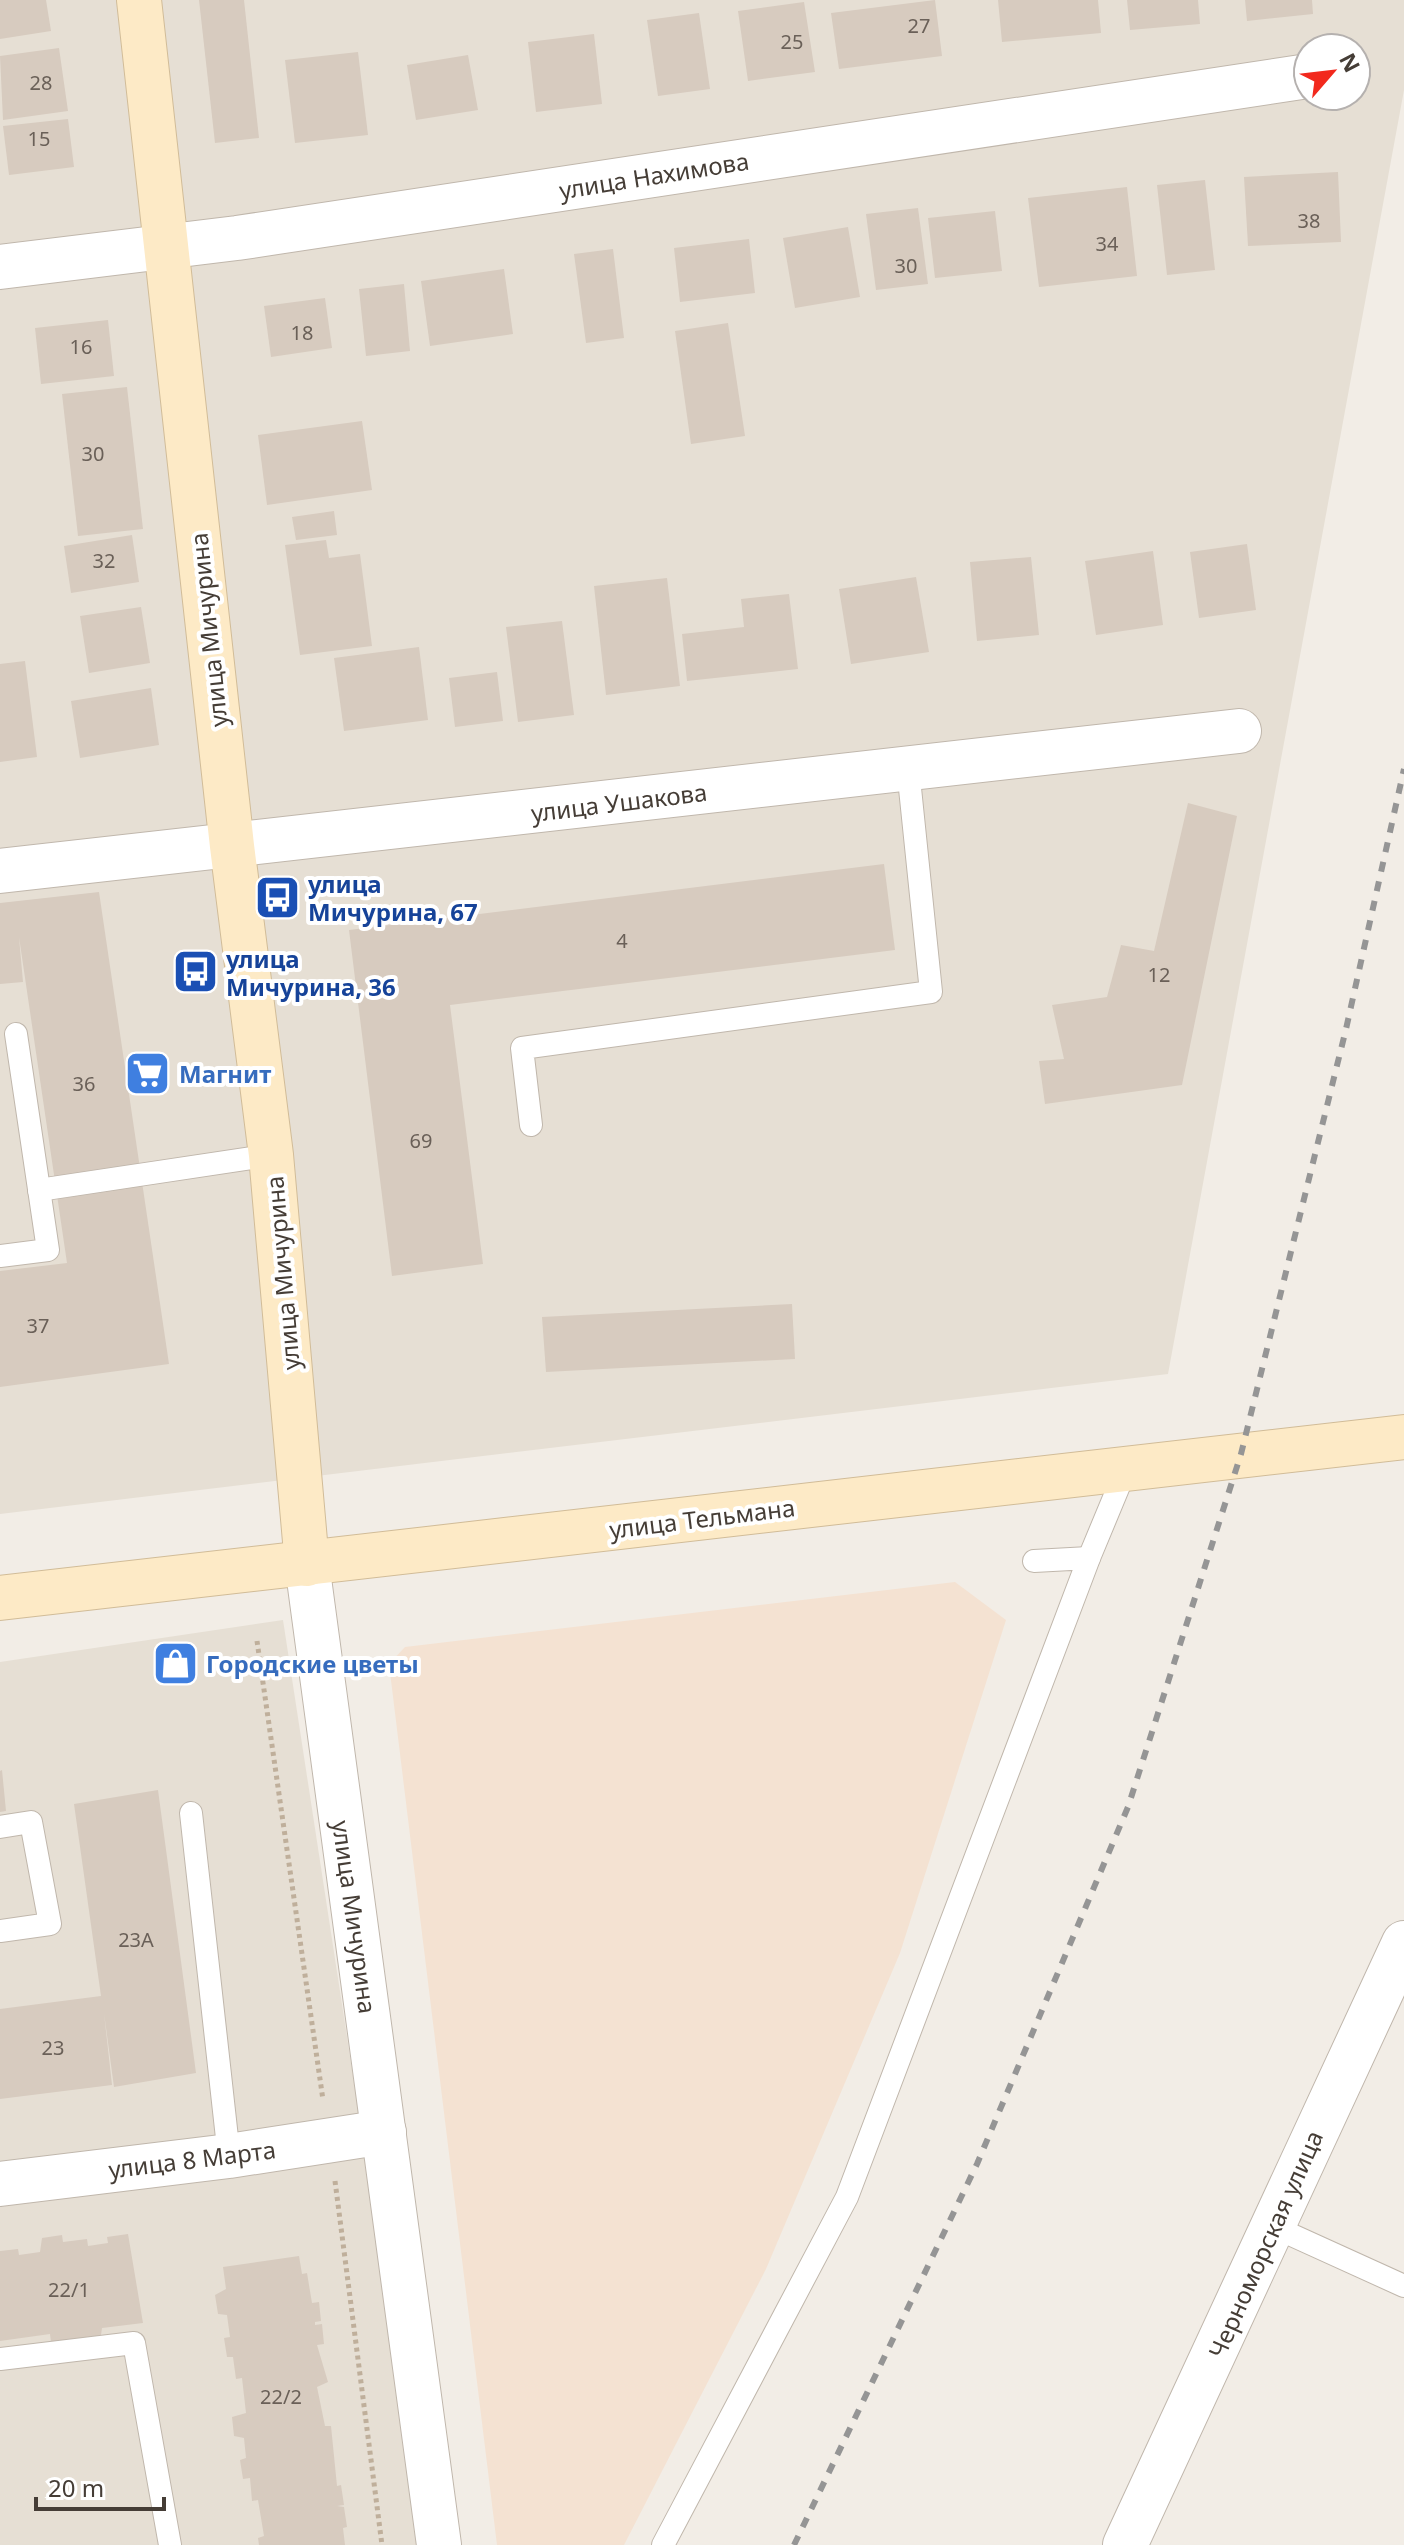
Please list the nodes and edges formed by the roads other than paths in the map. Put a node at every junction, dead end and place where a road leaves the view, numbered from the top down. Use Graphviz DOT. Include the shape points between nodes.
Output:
graph roads {
  1 [pos="139,0"];
  2 [pos="1292,78"];
  3 [pos="166,247"];
  4 [pos="0,267"];
  5 [pos="1239,731"];
  6 [pos="908,769"];
  7 [pos="232,846"];
  8 [pos="0,871"];
  9 [pos="16,1034"];
  10 [pos="531,1125"];
  11 [pos="271,1155"];
  12 [pos="39,1190"];
  13 [pos="0,1256"];
  14 [pos="1404,1437"];
  15 [pos="1126,1469"];
  16 [pos="1089,1558"];
  17 [pos="1034,1561"];
  18 [pos="307,1564"];
  19 [pos="0,1598"];
  20 [pos="191,1813"];
  21 [pos="0,1827"];
  22 [pos="0,1931"];
  23 [pos="1404,1943"];
  24 [pos="384,2132"];
  25 [pos="229,2156"];
  26 [pos="0,2184"];
  27 [pos="1274,2227"];
  28 [pos="1404,2286"];
  29 [pos="0,2359"];
  30 [pos="170,2545"];
  31 [pos="439,2545"];
  32 [pos="663,2545"];
  33 [pos="1125,2545"];
  1 -- 3 [label="street, улица Мичурина"];
  2 -- 3 [label="street, улица Нахимова"];
  3 -- 4 [label="street, улица Нахимова"];
  3 -- 7 [label="street, улица Мичурина"];
  5 -- 6 [label="street, улица Ушакова"];
  6 -- 7 [label="street, улица Ушакова"];
  6 -- 10 [label="lane" via="931,992 522,1048"];
  7 -- 8 [label="street, улица Ушакова"];
  7 -- 11 [label="street, улица Мичурина"];
  9 -- 12 [label="lane"];
  11 -- 12 [label="lane"];
  11 -- 18 [label="street, улица Мичурина"];
  12 -- 13 [label="lane" via="48,1250"];
  14 -- 15 [label="street, улица Тельмана"];
  15 -- 16 [label="lane"];
  15 -- 18 [label="street, улица Тельмана"];
  16 -- 17 [label="lane"];
  16 -- 32 [label="lane" via="847,2197"];
  18 -- 19 [label="street, улица Тельмана"];
  18 -- 24 [label="street, улица Мичурина"];
  20 -- 25 [label="lane"];
  21 -- 22 [label="lane" via="31,1822 50,1924"];
  23 -- 27 [label="street, Черноморская улица"];
  24 -- 25 [label="street, улица 8 Марта"];
  24 -- 31 [label="street, улица Мичурина"];
  25 -- 26 [label="street, улица 8 Марта"];
  27 -- 28 [label="lane"];
  27 -- 33 [label="street, Черноморская улица"];
  29 -- 30 [label="lane" via="134,2343"];
}
